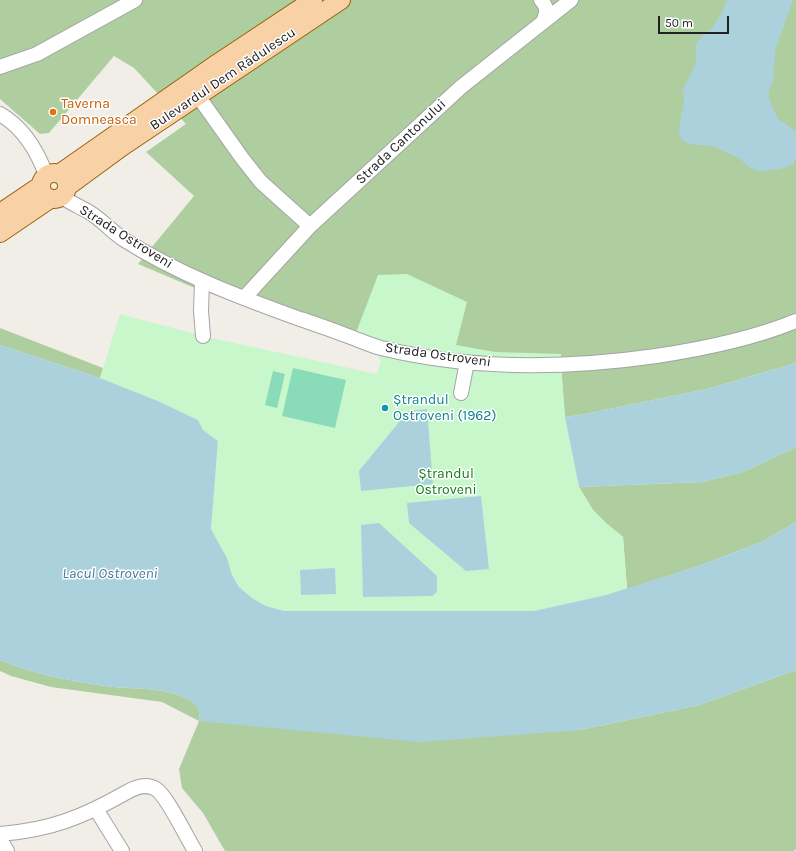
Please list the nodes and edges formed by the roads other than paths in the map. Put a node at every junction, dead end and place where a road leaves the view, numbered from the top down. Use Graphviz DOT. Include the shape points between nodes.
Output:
graph roads {
  1 [pos="135,0"];
  2 [pos="313,0"];
  3 [pos="341,0"];
  4 [pos="541,0"];
  5 [pos="571,0"];
  6 [pos="543,22"];
  7 [pos="0,67"];
  8 [pos="198,96"];
  9 [pos="0,114"];
  10 [pos="56,185"];
  11 [pos="0,213"];
  12 [pos="310,226"];
  13 [pos="0,233"];
  14 [pos="202,281"];
  15 [pos="244,298"];
  16 [pos="796,321"];
  17 [pos="203,336"];
  18 [pos="467,362"];
  19 [pos="461,393"];
  20 [pos="96,809"];
  21 [pos="0,834"];
  22 [pos="0,839"];
  23 [pos="7,851"];
  24 [pos="122,851"];
  25 [pos="195,851"];
  1 -- 7 [label="street" via="37,54"];
  2 -- 10 [label="main road, Bulevardul Dem Rădulescu" via="218,63"];
  3 -- 8 [label="main road, Bulevardul Dem Rădulescu"];
  4 -- 6 [label="street" via="546,5 547,13"];
  5 -- 6 [label="street, Strada Cantonului"];
  6 -- 12 [label="street, Strada Cantonului" via="461,87"];
  8 -- 10 [label="main road, Bulevardul Dem Rădulescu" via="117,150"];
  8 -- 12 [label="street" via="261,182"];
  9 -- 10 [label="street" via="14,124 47,157"];
  10 -- 11 [label="main road, Bulevardul Dem Rădulescu"];
  10 -- 13 [label="main road, Bulevardul Dem Rădulescu"];
  10 -- 14 [label="street, Strada Ostroveni" via="75,206 90,213 122,238"];
  12 -- 15 [label="street, Strada Cantonului"];
  14 -- 15 [label="street, Strada Ostroveni"];
  14 -- 17 [label="street"];
  15 -- 18 [label="street, Strada Ostroveni" via="378,347"];
  16 -- 18 [label="street, Strada Ostroveni" via="720,344 622,361 553,366"];
  18 -- 19 [label="street"];
  20 -- 21 [label="street" via="44,828"];
  20 -- 24 [label="street"];
  20 -- 25 [label="street" via="135,788 150,786 166,800"];
  22 -- 23 [label="street"];
}
